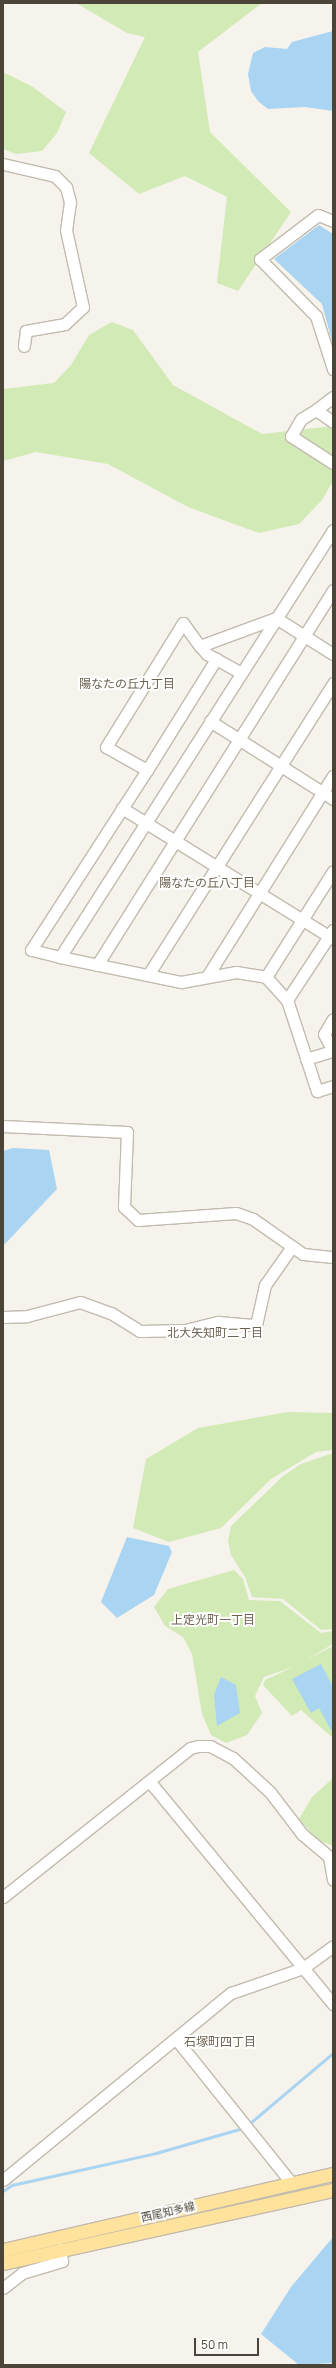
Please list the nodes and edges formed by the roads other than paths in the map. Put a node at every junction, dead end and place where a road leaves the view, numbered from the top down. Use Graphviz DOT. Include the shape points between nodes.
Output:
graph roads {
  1 [pos="3,164"];
  2 [pos="333,221"];
  3 [pos="24,346"];
  4 [pos="333,369"];
  5 [pos="333,397"];
  6 [pos="316,410"];
  7 [pos="333,422"];
  8 [pos="333,463"];
  9 [pos="333,530"];
  10 [pos="333,590"];
  11 [pos="276,618"];
  12 [pos="305,636"];
  13 [pos="200,646"];
  14 [pos="333,654"];
  15 [pos="216,659"];
  16 [pos="241,674"];
  17 [pos="333,683"];
  18 [pos="210,721"];
  19 [pos="240,740"];
  20 [pos="281,766"];
  21 [pos="147,770"];
  22 [pos="333,776"];
  23 [pos="323,792"];
  24 [pos="333,799"];
  25 [pos="122,808"];
  26 [pos="146,822"];
  27 [pos="174,839"];
  28 [pos="216,865"];
  29 [pos="333,871"];
  30 [pos="259,892"];
  31 [pos="302,919"];
  32 [pos="332,935"];
  33 [pos="60,957"];
  34 [pos="97,965"];
  35 [pos="148,975"];
  36 [pos="208,975"];
  37 [pos="266,977"];
  38 [pos="287,1000"];
  39 [pos="333,1019"];
  40 [pos="333,1051"];
  41 [pos="306,1059"];
  42 [pos="333,1086"];
  43 [pos="3,1126"];
  44 [pos="291,1248"];
  45 [pos="333,1257"];
  46 [pos="3,1317"];
  47 [pos="150,1782"];
  48 [pos="333,1880"];
  49 [pos="3,1897"];
  50 [pos="333,1946"];
  51 [pos="303,1968"];
  52 [pos="333,2004"];
  53 [pos="176,2040"];
  54 [pos="333,2174"];
  55 [pos="3,2180"];
  56 [pos="292,2184"];
  57 [pos="333,2190"];
  58 [pos="60,2249"];
  59 [pos="3,2250"];
  60 [pos="3,2263"];
  61 [pos="3,2288"];
  1 -- 3 [label="street" via="55,176 66,186 70,202 66,230 83,307 65,324 26,331"];
  2 -- 4 [label="street" via="318,215 260,259 316,316"];
  5 -- 6 [label="street"];
  6 -- 7 [label="street"];
  6 -- 8 [label="street" via="301,418 291,436"];
  9 -- 11 [label="street"];
  10 -- 12 [label="street"];
  11 -- 12 [label="street"];
  11 -- 13 [label="street"];
  11 -- 16 [label="street"];
  12 -- 14 [label="street"];
  12 -- 19 [label="street"];
  13 -- 15 [label="street"];
  13 -- 21 [label="street" via="182,623 106,747"];
  15 -- 16 [label="street"];
  15 -- 21 [label="street"];
  16 -- 18 [label="street"];
  17 -- 20 [label="street"];
  18 -- 19 [label="street"];
  18 -- 26 [label="street"];
  19 -- 20 [label="street"];
  19 -- 27 [label="street"];
  20 -- 23 [label="street"];
  20 -- 28 [label="street"];
  21 -- 25 [label="street"];
  22 -- 23 [label="street"];
  23 -- 24 [label="street"];
  23 -- 30 [label="street"];
  25 -- 26 [label="street"];
  25 -- 33 [label="street" via="31,950"];
  26 -- 27 [label="street"];
  26 -- 33 [label="street"];
  27 -- 28 [label="street"];
  27 -- 34 [label="street"];
  28 -- 30 [label="street"];
  28 -- 35 [label="street"];
  29 -- 31 [label="street"];
  30 -- 31 [label="street"];
  30 -- 36 [label="street"];
  31 -- 32 [label="street"];
  31 -- 37 [label="street"];
  32 -- 38 [label="street"];
  33 -- 34 [label="street"];
  34 -- 35 [label="street"];
  35 -- 36 [label="street" via="181,982"];
  36 -- 37 [label="street" via="236,972"];
  37 -- 38 [label="street"];
  38 -- 41 [label="street"];
  39 -- 40 [label="street" via="324,1034"];
  40 -- 41 [label="street"];
  41 -- 42 [label="street" via="317,1091"];
  43 -- 44 [label="street" via="127,1132 124,1207 130,1215 146,1221 236,1212 253,1219"];
  44 -- 45 [label="street" via="307,1255"];
  44 -- 46 [label="street" via="265,1284 256,1325 218,1322 185,1330 140,1331 110,1313 80,1302 27,1316"];
  47 -- 48 [label="street" via="190,1748 210,1746 233,1758 270,1792 316,1849 329,1857"];
  47 -- 49 [label="street"];
  47 -- 51 [label="street"];
  50 -- 51 [label="street"];
  51 -- 52 [label="street"];
  51 -- 53 [label="street" via="231,1993"];
  53 -- 55 [label="street"];
  53 -- 56 [label="street"];
  54 -- 56 [label="main road, 西尾知多線"];
  56 -- 59 [label="main road, 西尾知多線"];
  57 -- 58 [label="main road, 西尾知多線"];
  58 -- 60 [label="main road, 西尾知多線"];
  58 -- 61 [label="street" via="62,2261 22,2273"];
}
